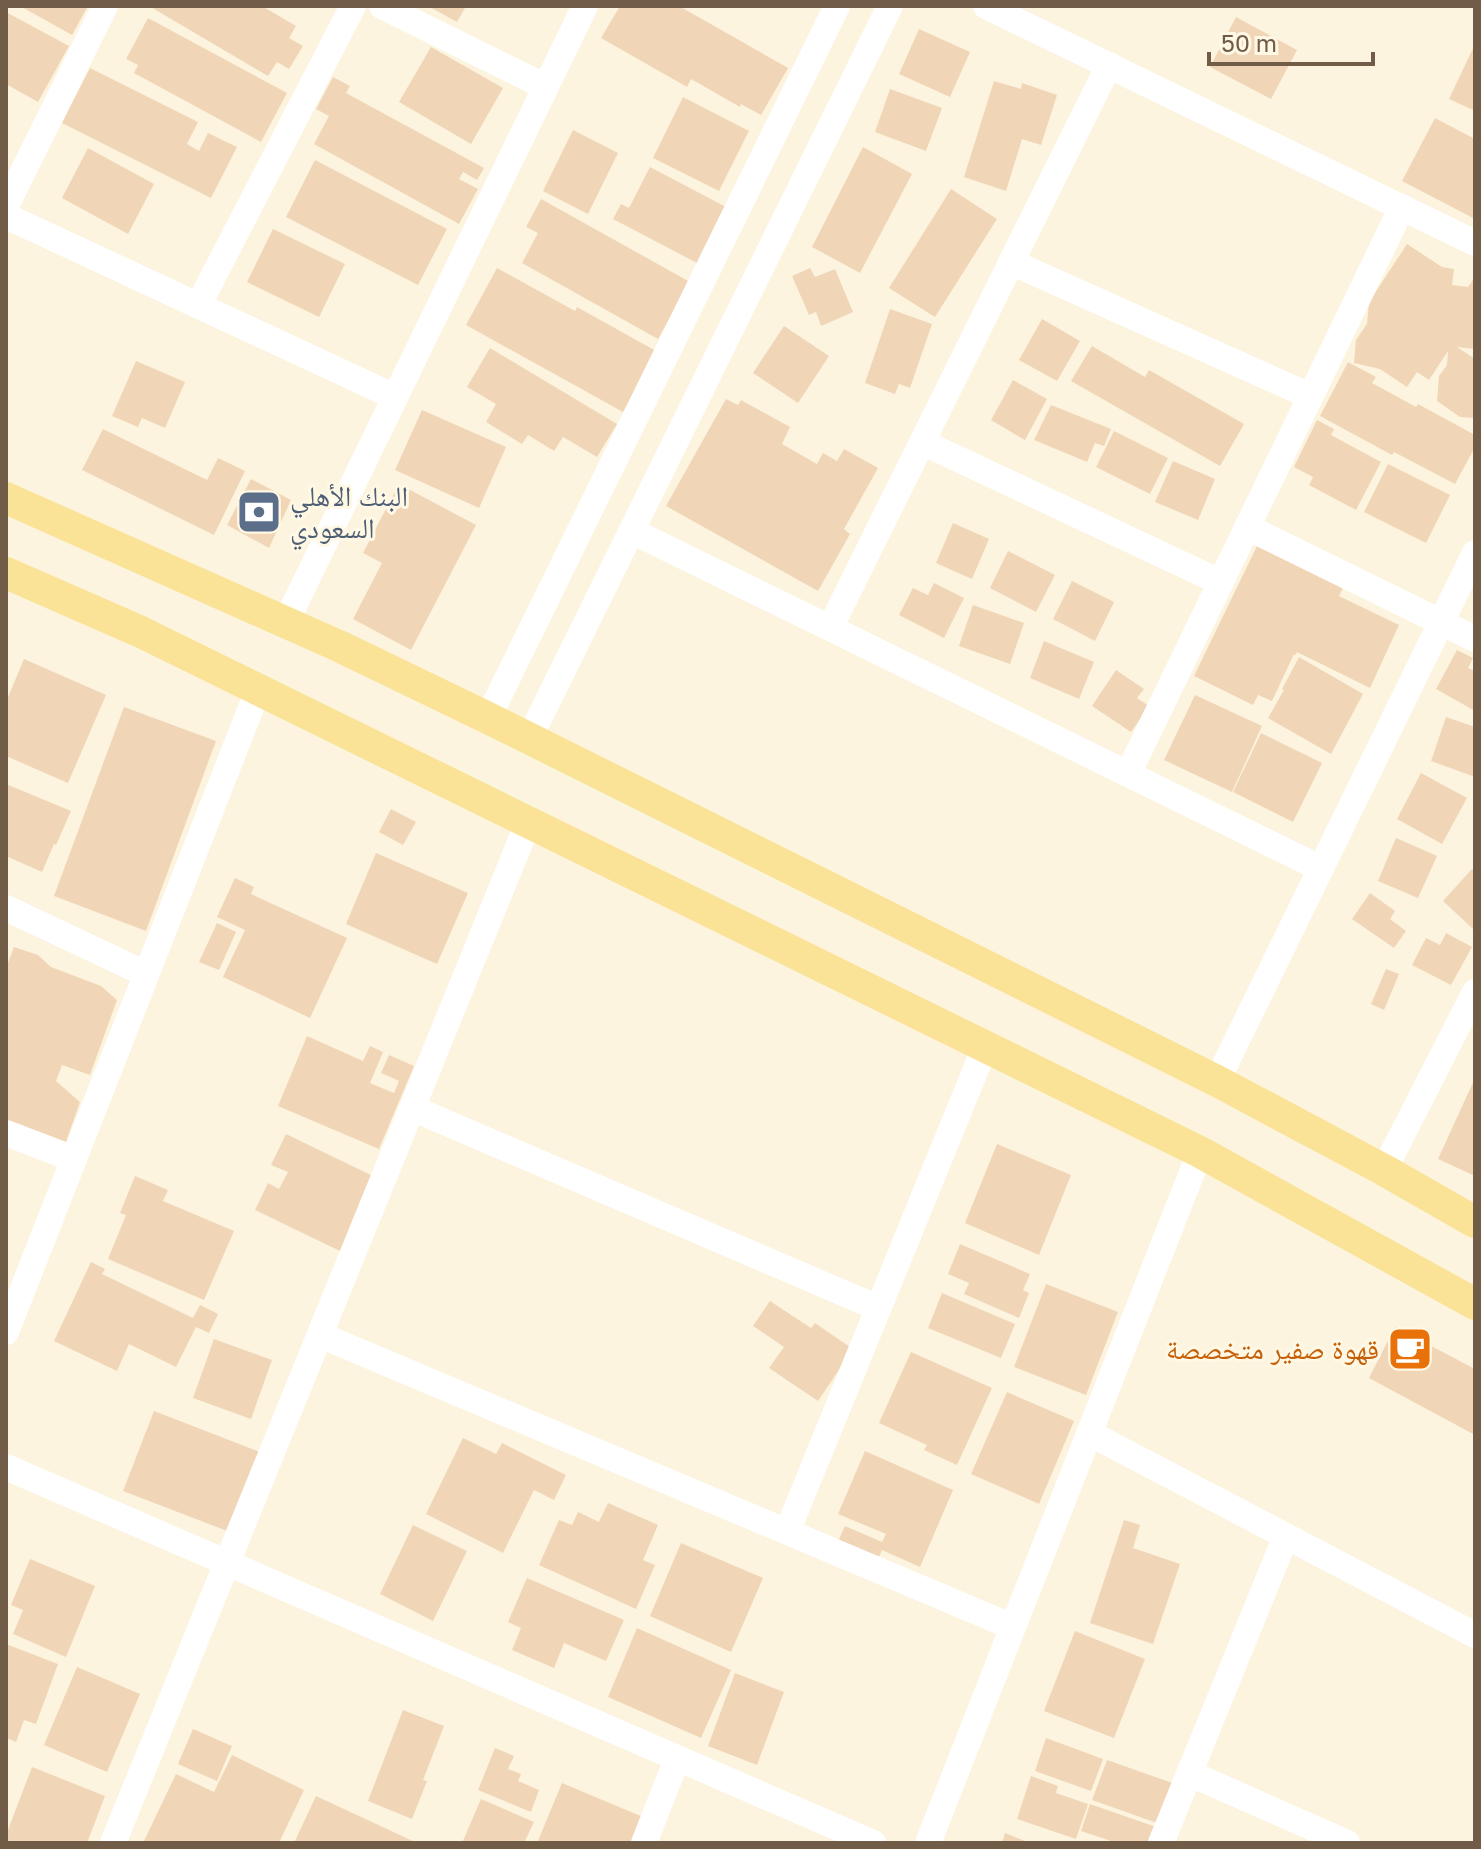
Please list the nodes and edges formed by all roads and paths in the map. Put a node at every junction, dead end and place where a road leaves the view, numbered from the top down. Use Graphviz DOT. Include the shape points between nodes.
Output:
graph roads {
  1 [pos="105,6"];
  2 [pos="353,6"];
  3 [pos="382,6"];
  4 [pos="585,6"];
  5 [pos="837,6"];
  6 [pos="890,6"];
  7 [pos="986,6"];
  8 [pos="1109,65"];
  9 [pos="546,87"];
  10 [pos="6,206"];
  11 [pos="1402,207"];
  12 [pos="6,216"];
  13 [pos="1475,243"];
  14 [pos="1011,262"];
  15 [pos="198,306"];
  16 [pos="1310,396"];
  17 [pos="395,397"];
  18 [pos="922,442"];
  19 [pos="6,498"];
  20 [pos="1247,527"];
  21 [pos="632,531"];
  22 [pos="1475,553"];
  23 [pos="6,573"];
  24 [pos="1220,582"];
  25 [pos="286,622"];
  26 [pos="1441,623"];
  27 [pos="830,628"];
  28 [pos="1475,639"];
  29 [pos="258,690"];
  30 [pos="488,718"];
  31 [pos="529,739"];
  32 [pos="1128,774"];
  33 [pos="528,823"];
  34 [pos="1320,868"];
  35 [pos="6,908"];
  36 [pos="146,974"];
  37 [pos="1475,992"];
  38 [pos="985,1047"];
  39 [pos="1217,1081"];
  40 [pos="412,1108"];
  41 [pos="6,1133"];
  42 [pos="1200,1152"];
  43 [pos="74,1159"];
  44 [pos="1384,1170"];
  45 [pos="1475,1222"];
  46 [pos="1475,1304"];
  47 [pos="878,1308"];
  48 [pos="6,1332"];
  49 [pos="320,1335"];
  50 [pos="1089,1433"];
  51 [pos="6,1467"];
  52 [pos="787,1532"];
  53 [pos="1286,1536"];
  54 [pos="227,1564"];
  55 [pos="1013,1627"];
  56 [pos="1475,1635"];
  57 [pos="677,1759"];
  58 [pos="1189,1773"];
  59 [pos="122,1840"];
  60 [pos="644,1843"];
  61 [pos="873,1843"];
  62 [pos="928,1843"];
  63 [pos="1161,1843"];
  64 [pos="1347,1843"];
  1 -- 10 [label="street"];
  2 -- 15 [label="street"];
  3 -- 9 [label="street"];
  4 -- 9 [label="street"];
  5 -- 30 [label="street"];
  6 -- 21 [label="street"];
  7 -- 8 [label="street"];
  8 -- 11 [label="street"];
  8 -- 14 [label="street"];
  9 -- 17 [label="street"];
  11 -- 13 [label="street"];
  11 -- 16 [label="street"];
  12 -- 15 [label="street"];
  14 -- 16 [label="street"];
  14 -- 18 [label="street"];
  15 -- 17 [label="street"];
  16 -- 20 [label="street"];
  17 -- 25 [label="street"];
  18 -- 24 [label="street"];
  18 -- 27 [label="street"];
  19 -- 25 [label="main road"];
  20 -- 24 [label="street"];
  20 -- 26 [label="street"];
  21 -- 27 [label="street"];
  21 -- 31 [label="street"];
  22 -- 26 [label="street"];
  23 -- 29 [label="main road"];
  24 -- 32 [label="street"];
  25 -- 30 [label="main road"];
  26 -- 28 [label="street"];
  26 -- 34 [label="street"];
  27 -- 32 [label="street"];
  29 -- 33 [label="main road"];
  29 -- 36 [label="street"];
  30 -- 31 [label="main road"];
  31 -- 39 [label="main road"];
  32 -- 34 [label="street"];
  33 -- 38 [label="main road"];
  33 -- 40 [label="street"];
  34 -- 39 [label="street"];
  35 -- 36 [label="street"];
  36 -- 43 [label="street"];
  37 -- 44 [label="street"];
  38 -- 42 [label="main road"];
  38 -- 47 [label="street"];
  39 -- 44 [label="main road"];
  40 -- 47 [label="street"];
  40 -- 49 [label="street"];
  41 -- 43 [label="street"];
  42 -- 46 [label="main road"];
  42 -- 50 [label="street"];
  43 -- 48 [label="street"];
  44 -- 45 [label="main road"];
  47 -- 52 [label="street"];
  49 -- 52 [label="street"];
  49 -- 54 [label="street"];
  50 -- 53 [label="street"];
  50 -- 55 [label="street"];
  51 -- 54 [label="street"];
  52 -- 55 [label="street"];
  53 -- 56 [label="street"];
  53 -- 58 [label="street"];
  54 -- 57 [label="street"];
  54 -- 59 [label="street"];
  55 -- 62 [label="street"];
  57 -- 60 [label="street"];
  57 -- 61 [label="street"];
  58 -- 63 [label="street"];
  58 -- 64 [label="street"];
}
